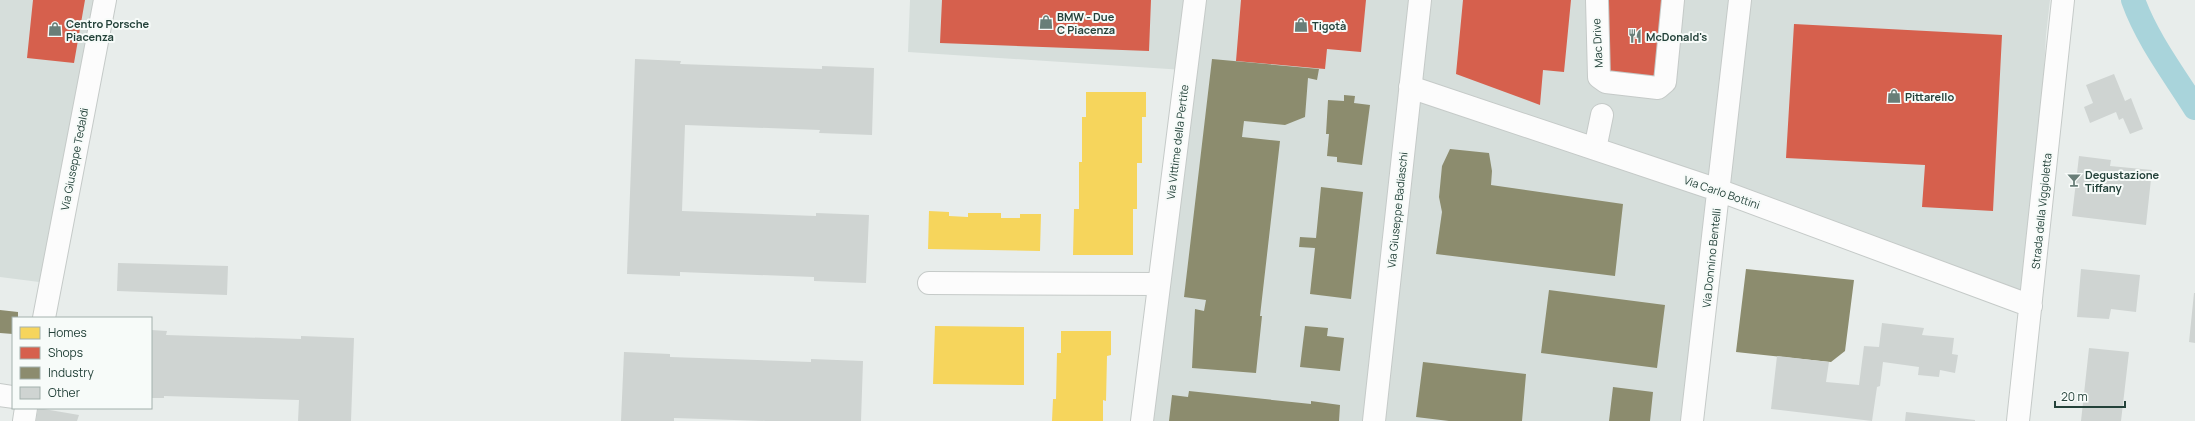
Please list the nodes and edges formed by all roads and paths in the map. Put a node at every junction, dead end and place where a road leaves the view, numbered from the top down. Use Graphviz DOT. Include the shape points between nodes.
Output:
graph roads {
  1 [pos="105,0"];
  2 [pos="1195,0"];
  3 [pos="1420,0"];
  4 [pos="1597,0"];
  5 [pos="1673,0"];
  6 [pos="1740,0"];
  7 [pos="2063,0"];
  8 [pos="1410,87"];
  9 [pos="1602,115"];
  10 [pos="1595,149"];
  11 [pos="1718,190"];
  12 [pos="929,283"];
  13 [pos="1159,284"];
  14 [pos="2031,306"];
  15 [pos="44,317"];
  16 [pos="0,395"];
  17 [pos="12,397"];
  18 [pos="26,409"];
  19 [pos="24,421"];
  20 [pos="1142,421"];
  21 [pos="1374,421"];
  22 [pos="1692,421"];
  23 [pos="2018,421"];
  1 -- 15 [label="street, Via Giuseppe Tedaldi"];
  2 -- 13 [label="street, Via Vittime della Pertite"];
  3 -- 8 [label="street, Via Giuseppe Badiaschi"];
  4 -- 5 [label="street, Mac Drive" via="1599,77 1606,82 1658,88 1665,82"];
  6 -- 11 [label="street, Via Donnino Bentelli"];
  7 -- 14 [label="street, Strada della Viggioletta"];
  8 -- 10 [label="street, Via Carlo Bottini"];
  8 -- 21 [label="street, Via Giuseppe Badiaschi"];
  9 -- 10 [label="street"];
  10 -- 11 [label="street, Via Carlo Bottini"];
  11 -- 14 [label="street, Via Carlo Bottini"];
  11 -- 22 [label="street, Via Donnino Bentelli"];
  12 -- 13 [label="street"];
  13 -- 20 [label="street, Via Vittime della Pertite"];
  14 -- 23 [label="street, Strada della Viggioletta"];
  16 -- 17 [label="street"];
  18 -- 19 [label="street"];
}
